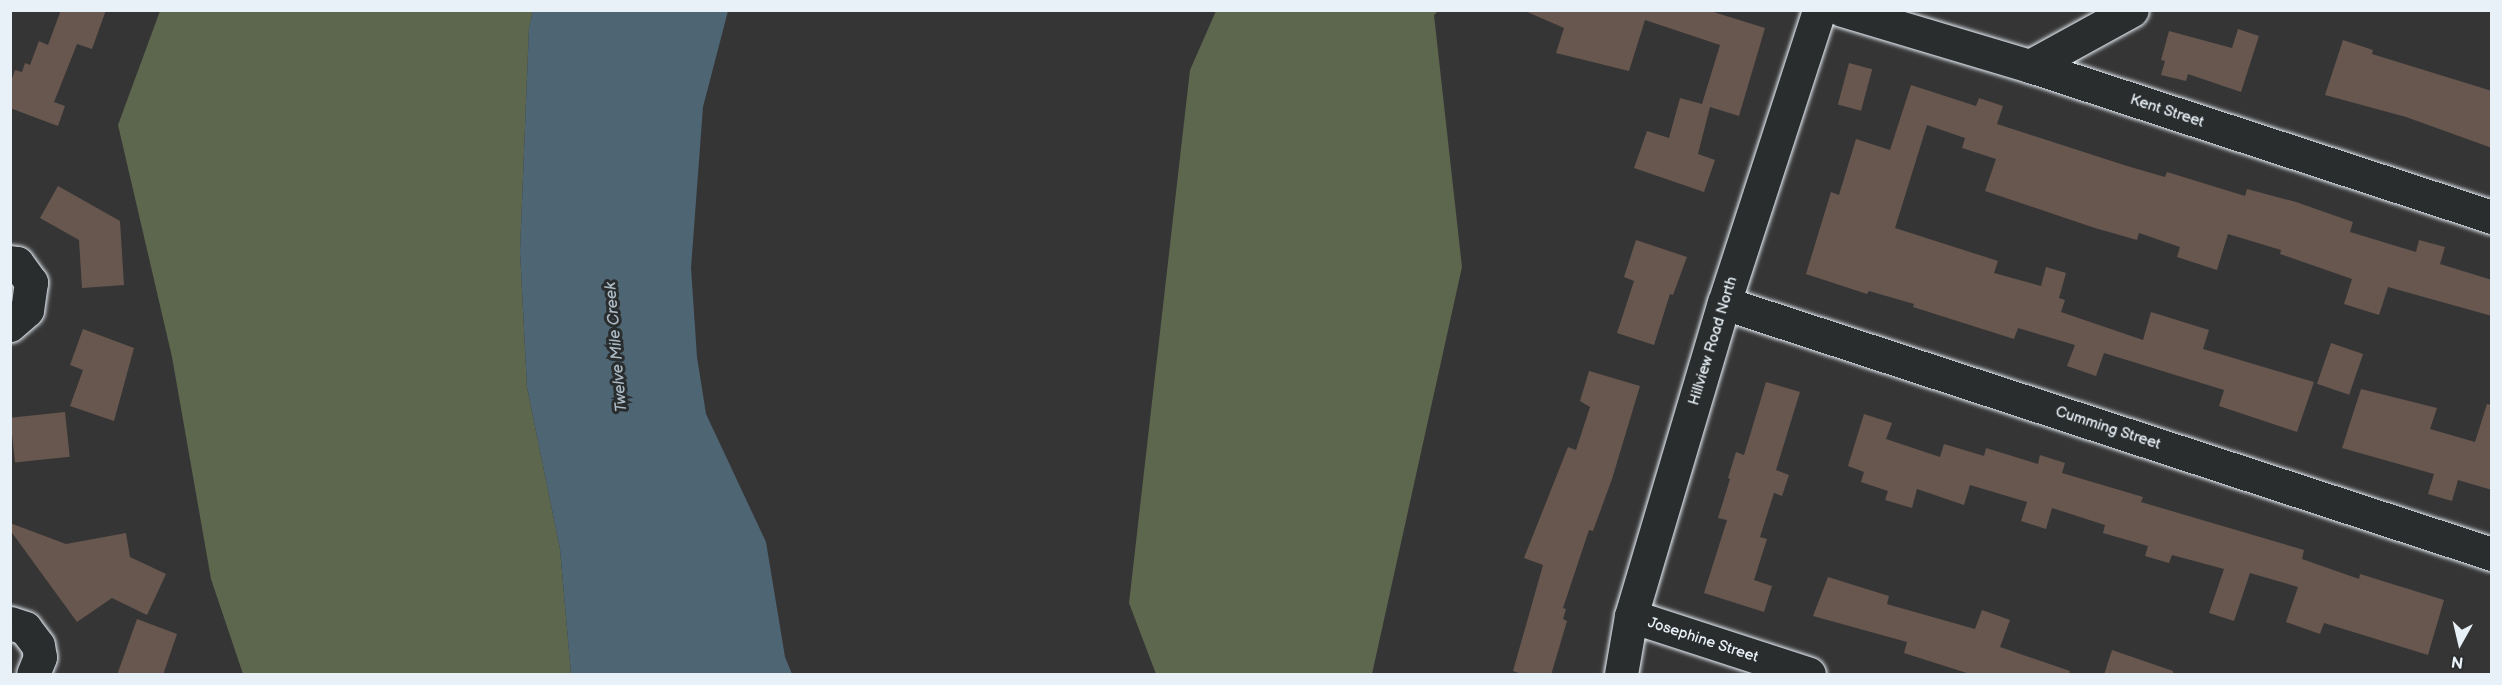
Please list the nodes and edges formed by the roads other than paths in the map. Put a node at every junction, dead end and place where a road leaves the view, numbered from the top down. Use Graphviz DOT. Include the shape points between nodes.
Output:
graph roads {
  1 [pos="1819,10"];
  2 [pos="1842,10"];
  3 [pos="2132,10"];
  4 [pos="2030,66"];
  5 [pos="2492,217"];
  6 [pos="10,262"];
  7 [pos="1724,303"];
  8 [pos="10,325"];
  9 [pos="2492,554"];
  10 [pos="1631,616"];
  11 [pos="10,623"];
  12 [pos="33,675"];
  13 [pos="1621,675"];
  14 [pos="1809,675"];
  1 -- 7 [label="street, Hillview Road North"];
  2 -- 4 [label="street, Kent Street"];
  3 -- 4 [label="street"];
  4 -- 5 [label="street, Kent Street"];
  6 -- 8 [label="street" via="16,263 31,282 27,310"];
  7 -- 9 [label="street, Cumming Street"];
  7 -- 10 [label="street, Hillview Road North"];
  10 -- 13 [label="street, Hillview Road North"];
  10 -- 14 [label="street, Josephine Street"];
  11 -- 12 [label="street" via="25,628 38,645 40,657"];
}
